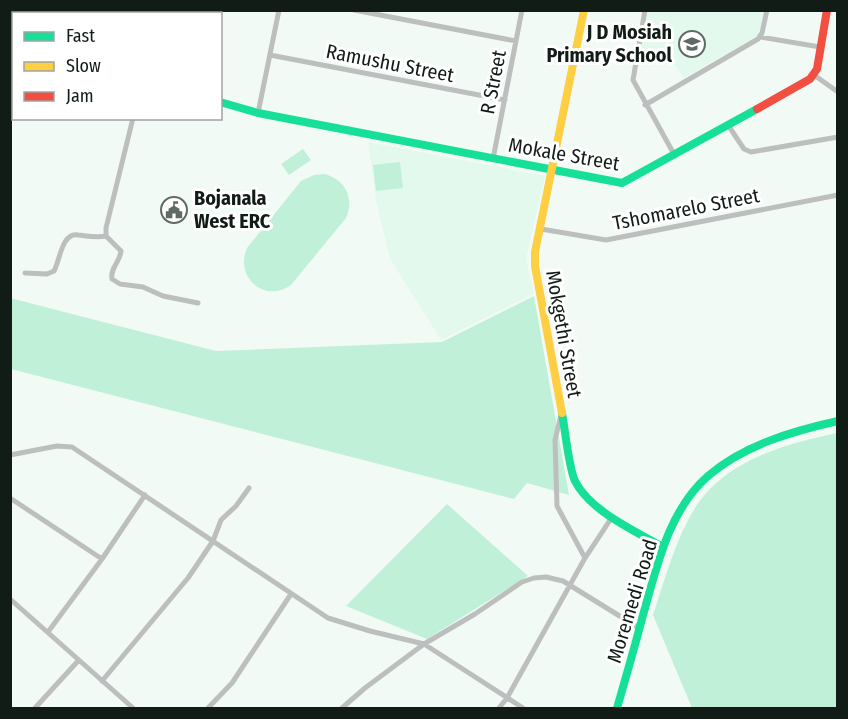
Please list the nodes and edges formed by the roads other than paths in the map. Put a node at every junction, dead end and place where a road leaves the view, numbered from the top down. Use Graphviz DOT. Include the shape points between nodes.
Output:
graph roads {
  1 [pos="279,10"];
  2 [pos="354,10"];
  3 [pos="522,10"];
  4 [pos="584,10"];
  5 [pos="645,10"];
  6 [pos="767,10"];
  7 [pos="827,10"];
  8 [pos="761,37"];
  9 [pos="516,41"];
  10 [pos="820,47"];
  11 [pos="270,56"];
  12 [pos="814,75"];
  13 [pos="837,92"];
  14 [pos="505,100"];
  15 [pos="222,103"];
  16 [pos="645,105"];
  17 [pos="258,113"];
  18 [pos="133,120"];
  19 [pos="728,125"];
  20 [pos="837,137"];
  21 [pos="675,156"];
  22 [pos="493,159"];
  23 [pos="553,170"];
  24 [pos="837,195"];
  25 [pos="541,229"];
  26 [pos="106,236"];
  27 [pos="25,273"];
  28 [pos="198,303"];
  29 [pos="561,415"];
  30 [pos="837,421"];
  31 [pos="10,455"];
  32 [pos="249,488"];
  33 [pos="145,495"];
  34 [pos="10,498"];
  35 [pos="612,517"];
  36 [pos="213,541"];
  37 [pos="663,547"];
  38 [pos="585,558"];
  39 [pos="102,559"];
  40 [pos="570,585"];
  41 [pos="291,594"];
  42 [pos="10,598"];
  43 [pos="639,628"];
  44 [pos="48,632"];
  45 [pos="424,644"];
  46 [pos="78,661"];
  47 [pos="102,681"];
  48 [pos="507,698"];
  49 [pos="35,708"];
  50 [pos="133,708"];
  51 [pos="208,708"];
  52 [pos="342,708"];
  53 [pos="499,708"];
  54 [pos="523,708"];
  55 [pos="617,708"];
  1 -- 11 [label="street"];
  2 -- 9 [label="street"];
  3 -- 9 [label="street, R Street"];
  4 -- 23 [label="street, Mokgethi Street"];
  5 -- 16 [label="street" via="633,80"];
  6 -- 8 [label="street"];
  7 -- 10 [label="street"];
  8 -- 10 [label="street"];
  8 -- 16 [label="street"];
  9 -- 14 [label="street, R Street"];
  10 -- 12 [label="street"];
  11 -- 14 [label="street, Ramushu Street"];
  11 -- 17 [label="street"];
  12 -- 13 [label="street"];
  12 -- 19 [label="street, Mokale Street"];
  14 -- 22 [label="street, R Street"];
  15 -- 17 [label="street, Mokale Street"];
  16 -- 21 [label="street"];
  17 -- 22 [label="street, Mokale Street"];
  18 -- 26 [label="street"];
  19 -- 20 [label="street" via="744,149 751,152"];
  19 -- 21 [label="street, Mokale Street"];
  21 -- 23 [label="street, Mokale Street" via="622,183"];
  22 -- 23 [label="street, Mokale Street"];
  23 -- 25 [label="street, Mokgethi Street"];
  24 -- 25 [label="street, Tshomarelo Street" via="606,240"];
  25 -- 29 [label="street, Mokgethi Street" via="535,266"];
  26 -- 27 [label="street" via="70,235 53,272"];
  26 -- 28 [label="street" via="121,250 111,273 115,283"];
  29 -- 35 [label="street, Mokgethi Street" via="574,480 587,500"];
  29 -- 38 [label="street" via="555,446 557,506"];
  30 -- 37 [label="street, Moremedi Road" via="779,437 714,472 686,502"];
  31 -- 33 [label="street" via="72,447"];
  32 -- 36 [label="street" via="221,520"];
  33 -- 36 [label="street"];
  33 -- 39 [label="street"];
  34 -- 39 [label="street"];
  35 -- 37 [label="street, Mokgethi Street"];
  35 -- 38 [label="street"];
  36 -- 41 [label="street"];
  36 -- 47 [label="street" via="188,578"];
  37 -- 43 [label="street, Moremedi Road"];
  38 -- 40 [label="street"];
  39 -- 44 [label="street"];
  40 -- 43 [label="street"];
  40 -- 45 [label="street" via="546,577 528,580"];
  40 -- 48 [label="street"];
  41 -- 45 [label="street" via="333,621"];
  41 -- 51 [label="street" via="232,683"];
  42 -- 44 [label="street"];
  43 -- 55 [label="street, Moremedi Road"];
  44 -- 46 [label="street"];
  45 -- 48 [label="street"];
  45 -- 52 [label="street"];
  46 -- 47 [label="street"];
  46 -- 49 [label="street"];
  47 -- 50 [label="street"];
  48 -- 53 [label="street"];
  48 -- 54 [label="street"];
}
